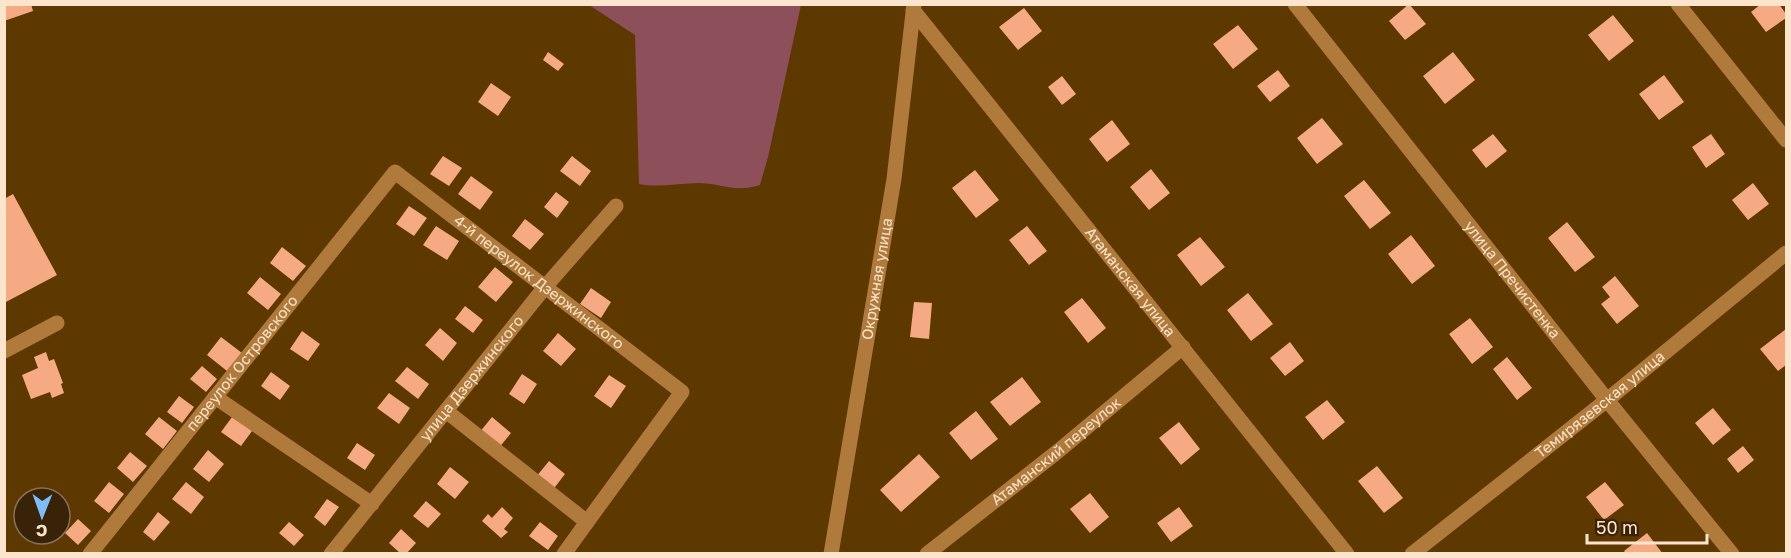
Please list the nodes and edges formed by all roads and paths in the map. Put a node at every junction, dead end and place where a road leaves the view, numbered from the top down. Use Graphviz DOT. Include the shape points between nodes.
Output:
graph roads {
  1 [pos="1295,4"];
  2 [pos="1678,4"];
  3 [pos="914,7"];
  4 [pos="1786,140"];
  5 [pos="395,172"];
  6 [pos="616,206"];
  7 [pos="1786,253"];
  8 [pos="545,287"];
  9 [pos="57,323"];
  10 [pos="1183,347"];
  11 [pos="4,351"];
  12 [pos="215,397"];
  13 [pos="1607,400"];
  14 [pos="446,411"];
  15 [pos="372,504"];
  16 [pos="587,522"];
  17 [pos="90,554"];
  18 [pos="332,554"];
  19 [pos="564,554"];
  20 [pos="831,554"];
  21 [pos="927,554"];
  22 [pos="1347,554"];
  23 [pos="1412,554"];
  24 [pos="1732,554"];
  1 -- 13 [label="street, улица Пречистенка"];
  2 -- 4 [label="street"];
  3 -- 10 [label="street, Атаманская улица"];
  3 -- 20 [label="street, Окружная улица" via="894,179"];
  5 -- 8 [label="street, 4-й переулок Дзержинского"];
  5 -- 12 [label="street, переулок Островского"];
  6 -- 8 [label="street, улица Дзержинского"];
  7 -- 13 [label="street, Темирязевская улица"];
  8 -- 14 [label="street, улица Дзержинского"];
  8 -- 16 [label="street, 4-й переулок Дзержинского" via="682,392"];
  9 -- 11 [label="street"];
  10 -- 21 [label="street, Атаманский переулок"];
  10 -- 22 [label="street, Атаманская улица"];
  12 -- 15 [label="street"];
  12 -- 17 [label="street, переулок Островского"];
  13 -- 23 [label="street, Темирязевская улица"];
  13 -- 24 [label="street, улица Пречистенка"];
  14 -- 15 [label="street, улица Дзержинского"];
  14 -- 16 [label="street"];
  15 -- 18 [label="street, улица Дзержинского"];
  16 -- 19 [label="street"];
}
